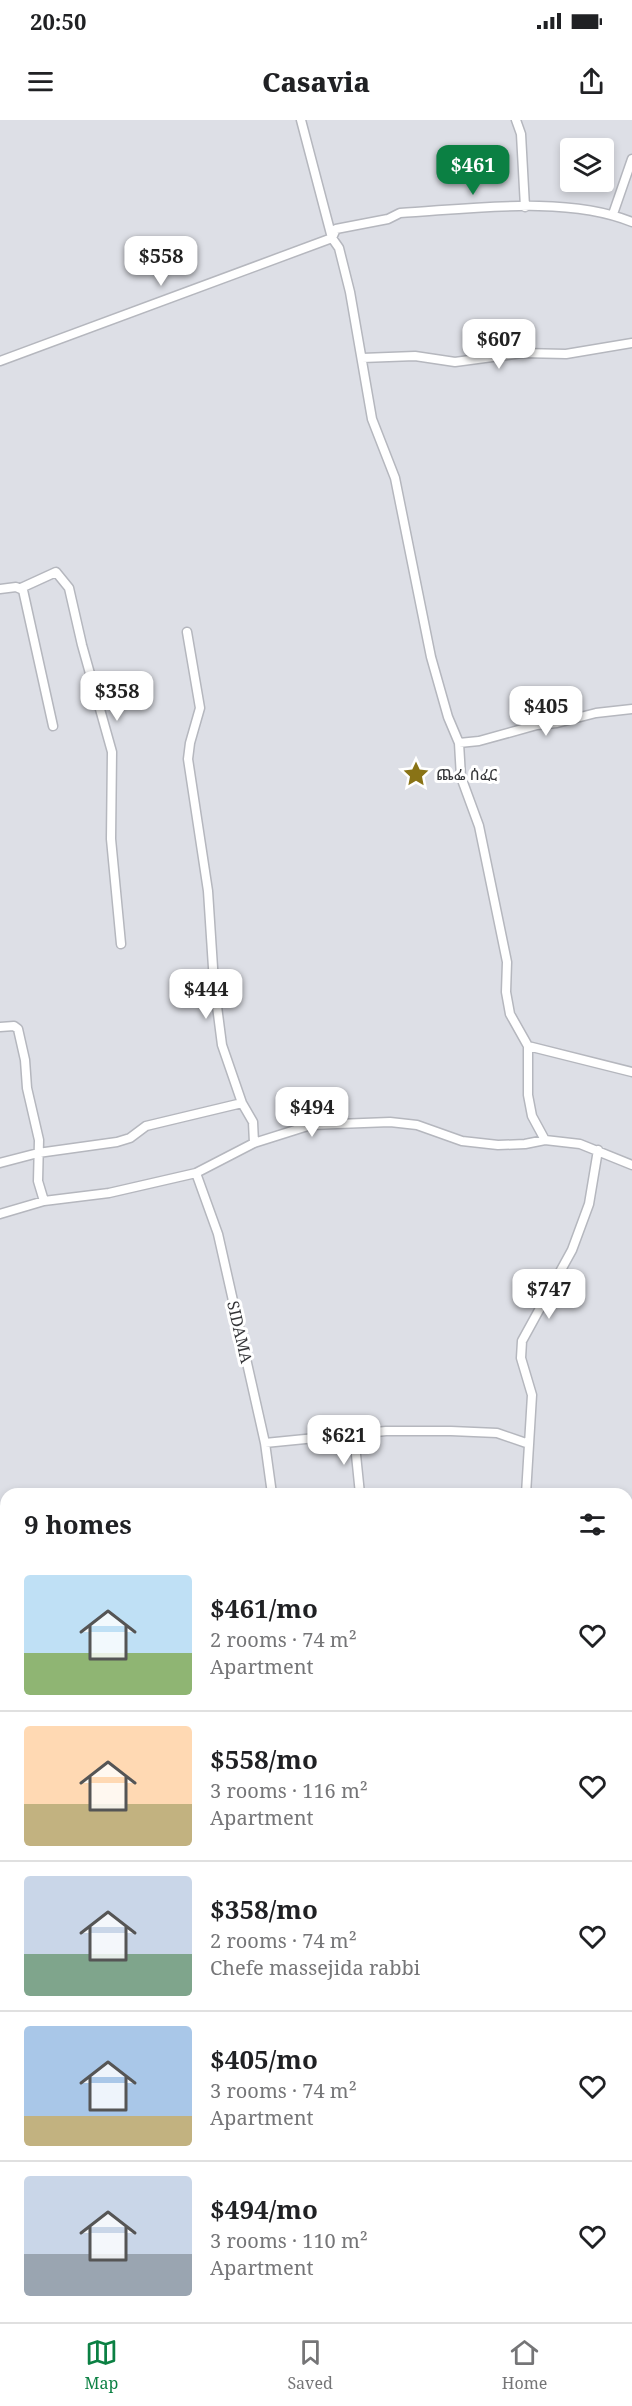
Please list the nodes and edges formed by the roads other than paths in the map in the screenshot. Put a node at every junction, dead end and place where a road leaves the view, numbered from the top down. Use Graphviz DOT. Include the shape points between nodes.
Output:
graph roads {
  1 [pos="301,120"];
  2 [pos="516,120"];
  3 [pos="632,159"];
  4 [pos="525,207"];
  5 [pos="613,214"];
  6 [pos="632,222"];
  7 [pos="332,238"];
  8 [pos="632,343"];
  9 [pos="362,358"];
  10 [pos="0,361"];
  11 [pos="21,588"];
  12 [pos="0,589"];
  13 [pos="187,632"];
  14 [pos="632,709"];
  15 [pos="53,726"];
  16 [pos="459,743"];
  17 [pos="122,944"];
  18 [pos="0,1026"];
  19 [pos="528,1046"];
  20 [pos="632,1072"];
  21 [pos="242,1103"];
  22 [pos="545,1140"];
  23 [pos="254,1143"];
  24 [pos="598,1150"];
  25 [pos="38,1153"];
  26 [pos="0,1163"];
  27 [pos="632,1165"];
  28 [pos="196,1173"];
  29 [pos="44,1201"];
  30 [pos="0,1214"];
  31 [pos="354,1435"];
  32 [pos="265,1443"];
  33 [pos="529,1444"];
  34 [pos="271,1488"];
  35 [pos="359,1488"];
  36 [pos="526,1488"];
  1 -- 7 [label="street"];
  2 -- 4 [label="street" via="521,134"];
  3 -- 5 [label="street"];
  4 -- 5 [label="street" via="563,207"];
  4 -- 7 [label="street" via="400,213 336,229"];
  5 -- 6 [label="street"];
  7 -- 9 [label="street" via="339,248 350,292"];
  7 -- 10 [label="street"];
  8 -- 9 [label="street" via="566,354 522,353 455,362 415,356"];
  9 -- 16 [label="street" via="372,419 395,478 431,657"];
  11 -- 12 [label="street"];
  11 -- 15 [label="street"];
  11 -- 17 [label="street" via="56,573 69,588 112,752 111,839"];
  13 -- 21 [label="street" via="200,708 188,759 208,891 214,983 222,1045"];
  14 -- 16 [label="street" via="596,713"];
  16 -- 19 [label="street" via="461,777 479,826 507,962 510,1014"];
  18 -- 25 [label="street" via="18,1029 39,1140"];
  19 -- 20 [label="street"];
  19 -- 22 [label="street" via="528,1095 532,1116"];
  21 -- 23 [label="street" via="253,1122"];
  21 -- 25 [label="street" via="146,1126 117,1142"];
  22 -- 23 [label="street" via="498,1145 462,1141 417,1125 390,1122 311,1125"];
  22 -- 24 [label="street"];
  23 -- 28 [label="street"];
  24 -- 27 [label="street"];
  24 -- 33 [label="street" via="589,1203 572,1250 522,1341 521,1358 532,1395"];
  25 -- 26 [label="street"];
  25 -- 29 [label="street" via="38,1181"];
  28 -- 29 [label="street" via="109,1193"];
  28 -- 32 [label="street, SIDAMA" via="218,1234"];
  29 -- 30 [label="street"];
  31 -- 32 [label="street"];
  31 -- 33 [label="street" via="386,1431 497,1433"];
  31 -- 35 [label="street"];
  32 -- 34 [label="street, SIDAMA"];
  33 -- 36 [label="street"];
}
